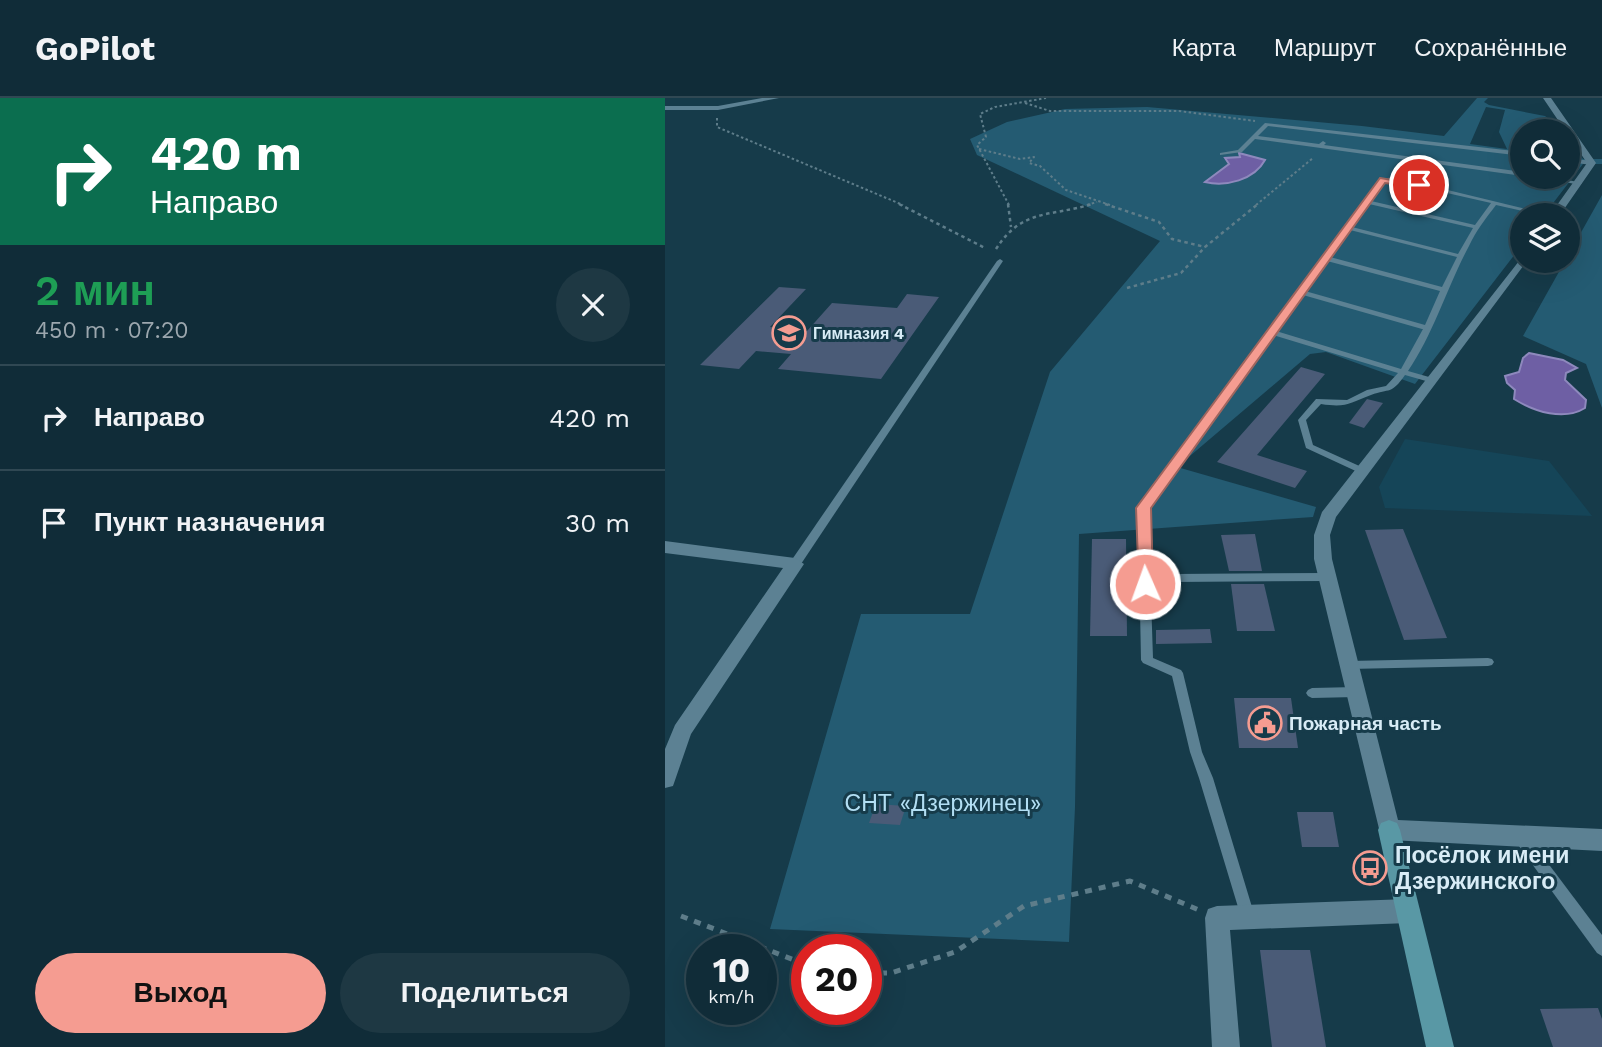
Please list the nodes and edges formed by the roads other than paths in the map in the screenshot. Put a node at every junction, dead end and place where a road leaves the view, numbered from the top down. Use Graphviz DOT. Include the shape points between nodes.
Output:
graph roads {
  1 [pos="775,98"];
  2 [pos="1547,98"];
  3 [pos="665,108"];
  4 [pos="1333,132"];
  5 [pos="1254,137"];
  6 [pos="1320,146"];
  7 [pos="1510,152"];
  8 [pos="1222,154"];
  9 [pos="1580,162"];
  10 [pos="1592,163"];
  11 [pos="1510,172"];
  12 [pos="1580,181"];
  13 [pos="1365,201"];
  14 [pos="1494,202"];
  15 [pos="1510,206"];
  16 [pos="1346,227"];
  17 [pos="1476,227"];
  18 [pos="1460,257"];
  19 [pos="1324,258"];
  20 [pos="1000,261"];
  21 [pos="1513,273"];
  22 [pos="1444,290"];
  23 [pos="1300,292"];
  24 [pos="1425,327"];
  25 [pos="1271,332"];
  26 [pos="1404,372"];
  27 [pos="1433,381"];
  28 [pos="1363,471"];
  29 [pos="665,548"];
  30 [pos="795,564"];
  31 [pos="1326,577"];
  32 [pos="1174,578"];
  33 [pos="1488,662"];
  34 [pos="1349,664"];
  35 [pos="1356,691"];
  36 [pos="1312,693"];
  37 [pos="665,779"];
  38 [pos="1389,830"];
  39 [pos="1520,836"];
  40 [pos="1602,840"];
  41 [pos="1408,911"];
  42 [pos="1248,917"];
  43 [pos="1602,948"];
  44 [pos="1226,1047"];
  45 [pos="1440,1047"];
  1 -- 3 [label="street" via="717,108"];
  2 -- 10 [label="street"];
  4 -- 5 [label="lane" via="1267,124"];
  4 -- 6 [label="lane"];
  4 -- 7 [label="lane"];
  5 -- 6 [label="lane"];
  5 -- 8 [label="lane" via="1240,151"];
  6 -- 11 [label="lane"];
  9 -- 10 [label="lane"];
  10 -- 12 [label="street"];
  13 -- 14 [label="lane" via="1387,178"];
  13 -- 16 [label="lane"];
  13 -- 17 [label="lane"];
  14 -- 15 [label="lane"];
  14 -- 17 [label="lane"];
  16 -- 18 [label="lane"];
  16 -- 19 [label="lane"];
  17 -- 18 [label="lane"];
  18 -- 22 [label="lane"];
  19 -- 22 [label="lane"];
  19 -- 23 [label="lane"];
  20 -- 30 [label="lane"];
  21 -- 27 [label="street"];
  22 -- 24 [label="lane"];
  23 -- 24 [label="lane"];
  23 -- 25 [label="lane"];
  24 -- 26 [label="lane"];
  25 -- 26 [label="lane"];
  25 -- 42 [label="lane" via="1143,508 1147,660 1177,673 1196,758"];
  26 -- 27 [label="lane"];
  26 -- 28 [label="lane" via="1389,388 1369,392 1347,405 1319,401 1301,420 1308,446"];
  27 -- 28 [label="street"];
  28 -- 31 [label="street" via="1324,526"];
  29 -- 30 [label="street"];
  30 -- 37 [label="street" via="681,731"];
  31 -- 32 [label="lane"];
  31 -- 34 [label="street"];
  33 -- 34 [label="lane"];
  34 -- 35 [label="street"];
  35 -- 36 [label="lane"];
  35 -- 38 [label="street"];
  38 -- 39 [label="street"];
  38 -- 41 [label="street"];
  39 -- 40 [label="street"];
  39 -- 43 [label="lane"];
  41 -- 42 [label="street"];
  41 -- 45 [label="street"];
  42 -- 44 [label="street" via="1217,918"];
}
